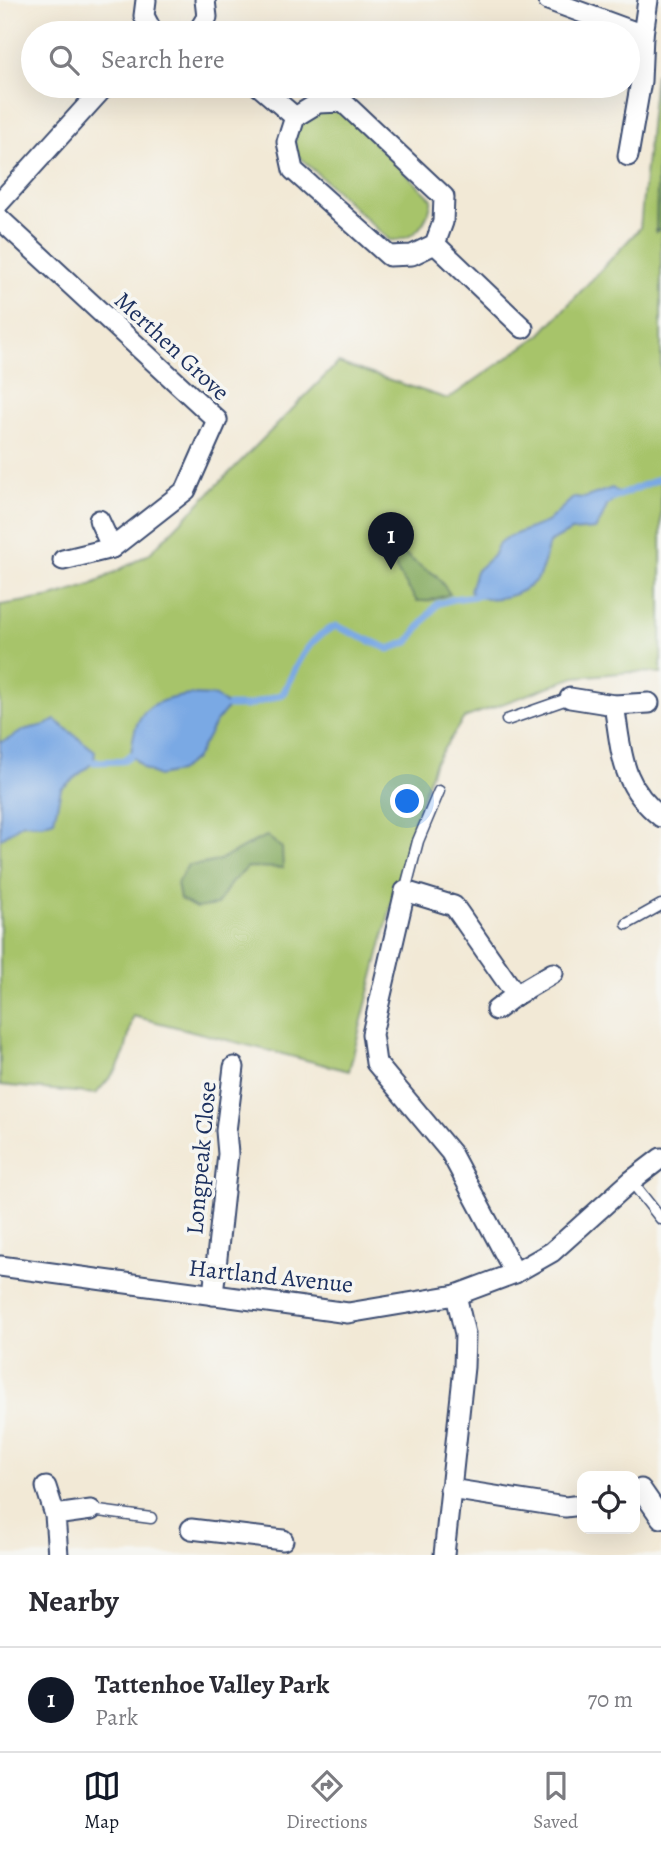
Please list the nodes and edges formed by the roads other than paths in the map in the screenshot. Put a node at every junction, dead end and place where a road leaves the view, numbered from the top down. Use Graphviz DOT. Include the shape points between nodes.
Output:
graph roads {
  1 [pos="146,0"];
  2 [pos="205,0"];
  3 [pos="548,0"];
  4 [pos="648,0"];
  5 [pos="147,21"];
  6 [pos="204,21"];
  7 [pos="605,21"];
  8 [pos="640,34"];
  9 [pos="643,35"];
  10 [pos="640,87"];
  11 [pos="94,98"];
  12 [pos="273,98"];
  13 [pos="638,98"];
  14 [pos="295,117"];
  15 [pos="628,156"];
  16 [pos="0,202"];
  17 [pos="0,219"];
  18 [pos="435,244"];
  19 [pos="523,328"];
  20 [pos="99,520"];
  21 [pos="112,548"];
  22 [pos="63,559"];
  23 [pos="570,698"];
  24 [pos="649,703"];
  25 [pos="614,705"];
  26 [pos="507,720"];
  27 [pos="439,791"];
  28 [pos="661,817"];
  29 [pos="405,891"];
  30 [pos="661,905"];
  31 [pos="627,924"];
  32 [pos="553,972"];
  33 [pos="516,995"];
  34 [pos="496,1010"];
  35 [pos="234,1066"];
  36 [pos="661,1158"];
  37 [pos="631,1181"];
  38 [pos="661,1219"];
  39 [pos="0,1266"];
  40 [pos="515,1273"];
  41 [pos="213,1295"];
  42 [pos="456,1295"];
  43 [pos="46,1487"];
  44 [pos="450,1489"];
  45 [pos="640,1490"];
  46 [pos="577,1506"];
  47 [pos="91,1510"];
  48 [pos="55,1515"];
  49 [pos="151,1518"];
  50 [pos="661,1518"];
  51 [pos="191,1529"];
  52 [pos="282,1540"];
  53 [pos="247,1546"];
  54 [pos="58,1555"];
  55 [pos="444,1555"];
  1 -- 5 [label="street"];
  2 -- 6 [label="street"];
  3 -- 7 [label="street"];
  4 -- 9 [label="street"];
  8 -- 9 [label="street"];
  9 -- 10 [label="street"];
  11 -- 16 [label="street"];
  12 -- 14 [label="street"];
  13 -- 15 [label="street"];
  14 -- 18 [label="street" via="287,142 293,170 389,256 412,254"];
  14 -- 18 [label="street" via="318,103 343,102 444,197 443,222"];
  17 -- 21 [label="street, Merthen Grove" via="217,421 186,490"];
  18 -- 19 [label="street"];
  20 -- 21 [label="street"];
  21 -- 22 [label="street, Merthen Grove"];
  23 -- 25 [label="street"];
  23 -- 26 [label="lane"];
  24 -- 25 [label="street"];
  25 -- 28 [label="street" via="631,786"];
  27 -- 29 [label="lane" via="418,841"];
  29 -- 33 [label="street" via="454,906"];
  29 -- 40 [label="street" via="372,1034 376,1063 451,1153"];
  30 -- 31 [label="lane"];
  32 -- 33 [label="street"];
  33 -- 34 [label="street"];
  35 -- 41 [label="street, Longpeak Close"];
  36 -- 37 [label="street, Hartland Avenue"];
  37 -- 38 [label="lane"];
  37 -- 40 [label="street, Hartland Avenue" via="552,1252"];
  39 -- 41 [label="street, Hartland Avenue"];
  40 -- 42 [label="street, Hartland Avenue"];
  41 -- 42 [label="street, Hartland Avenue" via="348,1313"];
  42 -- 44 [label="street" via="465,1334 464,1367"];
  43 -- 48 [label="street"];
  44 -- 46 [label="street"];
  44 -- 55 [label="street"];
  45 -- 50 [label="street"];
  47 -- 48 [label="street"];
  47 -- 49 [label="lane"];
  48 -- 54 [label="street"];
  51 -- 53 [label="street"];
  52 -- 53 [label="street"];
}
